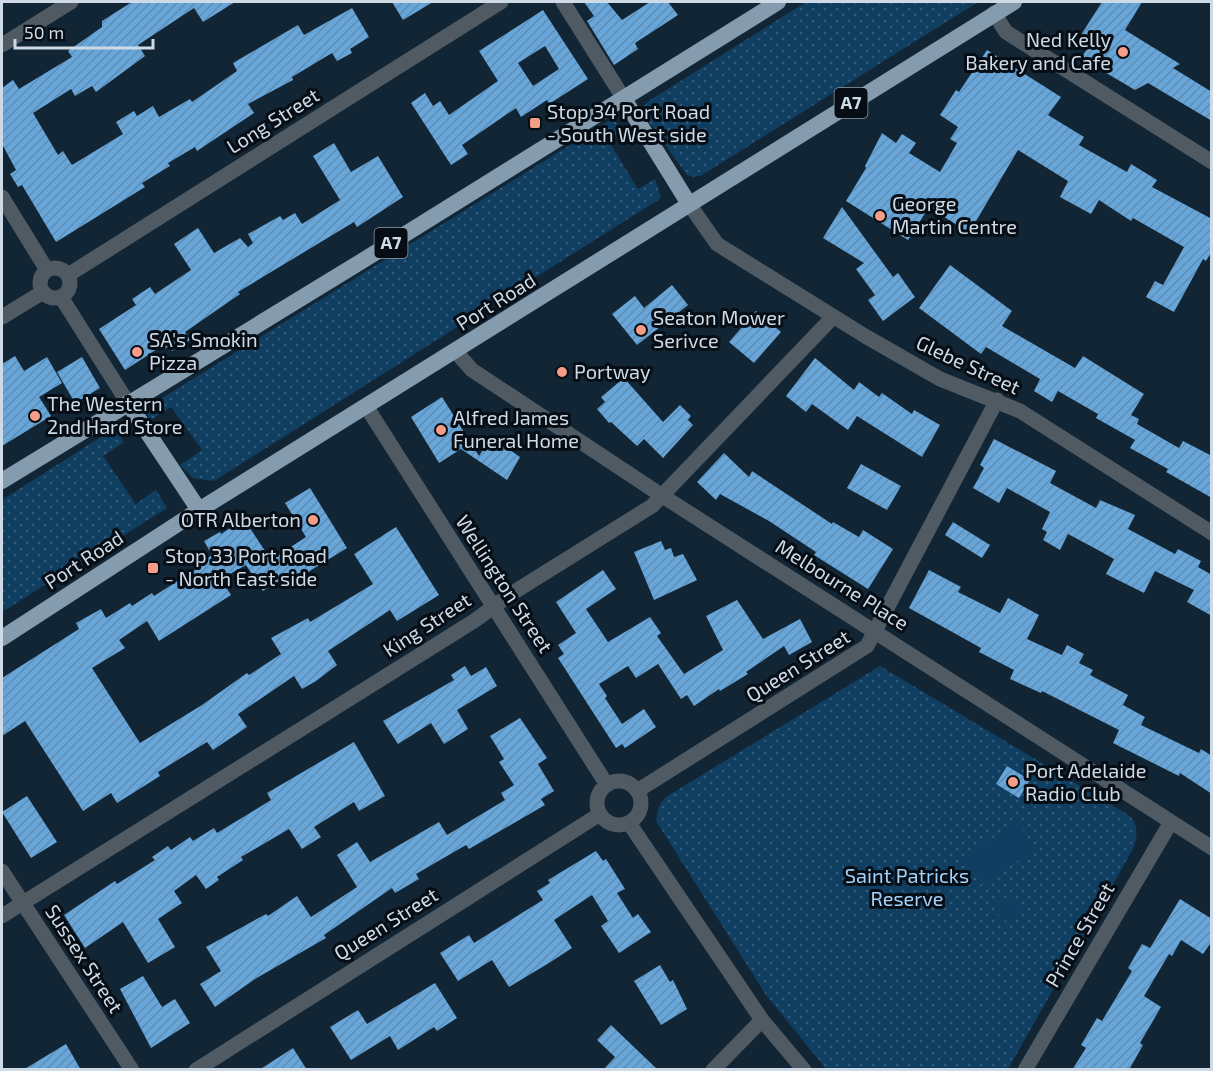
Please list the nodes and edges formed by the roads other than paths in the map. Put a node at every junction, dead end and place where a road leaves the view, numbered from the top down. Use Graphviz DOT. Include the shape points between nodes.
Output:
graph roads {
  1 [pos="71,2"];
  2 [pos="501,2"];
  3 [pos="563,2"];
  4 [pos="778,2"];
  5 [pos="1014,2"];
  6 [pos="994,14"];
  7 [pos="2,45"];
  8 [pos="624,99"];
  9 [pos="1212,162"];
  10 [pos="2,197"];
  11 [pos="689,204"];
  12 [pos="48,270"];
  13 [pos="68,275"];
  14 [pos="43,292"];
  15 [pos="61,297"];
  16 [pos="2,317"];
  17 [pos="833,317"];
  18 [pos="456,352"];
  19 [pos="997,400"];
  20 [pos="128,403"];
  21 [pos="366,406"];
  22 [pos="2,481"];
  23 [pos="661,495"];
  24 [pos="199,510"];
  25 [pos="1212,533"];
  26 [pos="494,607"];
  27 [pos="875,630"];
  28 [pos="2,638"];
  29 [pos="607,785"];
  30 [pos="637,791"];
  31 [pos="600,814"];
  32 [pos="1171,822"];
  33 [pos="629,823"];
  34 [pos="1212,848"];
  35 [pos="2,871"];
  36 [pos="23,904"];
  37 [pos="2,916"];
  38 [pos="762,1020"];
  39 [pos="132,1070"];
  40 [pos="196,1070"];
  41 [pos="713,1070"];
  42 [pos="804,1070"];
  43 [pos="1025,1070"];
  1 -- 7 [label="street"];
  2 -- 13 [label="street, Long Street"];
  3 -- 8 [label="street"];
  4 -- 8 [label="highway, A7"];
  5 -- 6 [label="highway, Port Road / A7"];
  6 -- 9 [label="street" via="1006,32"];
  6 -- 11 [label="highway, Port Road / A7"];
  8 -- 11 [label="highway"];
  8 -- 20 [label="highway, A7"];
  10 -- 12 [label="street"];
  11 -- 17 [label="street, Glebe Street" via="717,244"];
  11 -- 18 [label="highway, Port Road / A7"];
  12 -- 13 [label="street" via="60,269"];
  12 -- 14 [label="street" via="41,282"];
  13 -- 15 [label="street" via="70,285"];
  14 -- 15 [label="street"];
  14 -- 16 [label="street"];
  15 -- 20 [label="street"];
  17 -- 19 [label="street, Glebe Street" via="940,379"];
  17 -- 23 [label="street, King Street"];
  18 -- 21 [label="highway, Port Road / A7"];
  18 -- 23 [label="street, Melbourne Place" via="472,370"];
  19 -- 25 [label="street, Glebe Street"];
  19 -- 27 [label="street, Queen Street"];
  20 -- 22 [label="highway, A7"];
  20 -- 24 [label="highway"];
  21 -- 24 [label="highway, Port Road / A7"];
  21 -- 26 [label="street, Wellington Street"];
  23 -- 26 [label="street, King Street" via="652,506"];
  23 -- 27 [label="street, Melbourne Place"];
  24 -- 28 [label="highway, Port Road / A7"];
  26 -- 29 [label="street, Wellington Street"];
  26 -- 36 [label="street, King Street"];
  27 -- 30 [label="street, Queen Street" via="867,646"];
  27 -- 32 [label="street, Melbourne Place"];
  29 -- 30 [label="street" via="620,782"];
  29 -- 31 [label="street" via="599,795"];
  30 -- 33 [label="street" via="641,805"];
  31 -- 33 [label="street" via="609,823"];
  31 -- 40 [label="street, Queen Street"];
  32 -- 34 [label="street, Melbourne Place"];
  32 -- 43 [label="street, Prince Street"];
  33 -- 38 [label="street"];
  35 -- 36 [label="street, Sussex Street"];
  36 -- 37 [label="street, King Street"];
  36 -- 39 [label="street, Sussex Street"];
  38 -- 41 [label="street"];
  38 -- 42 [label="street"];
}
